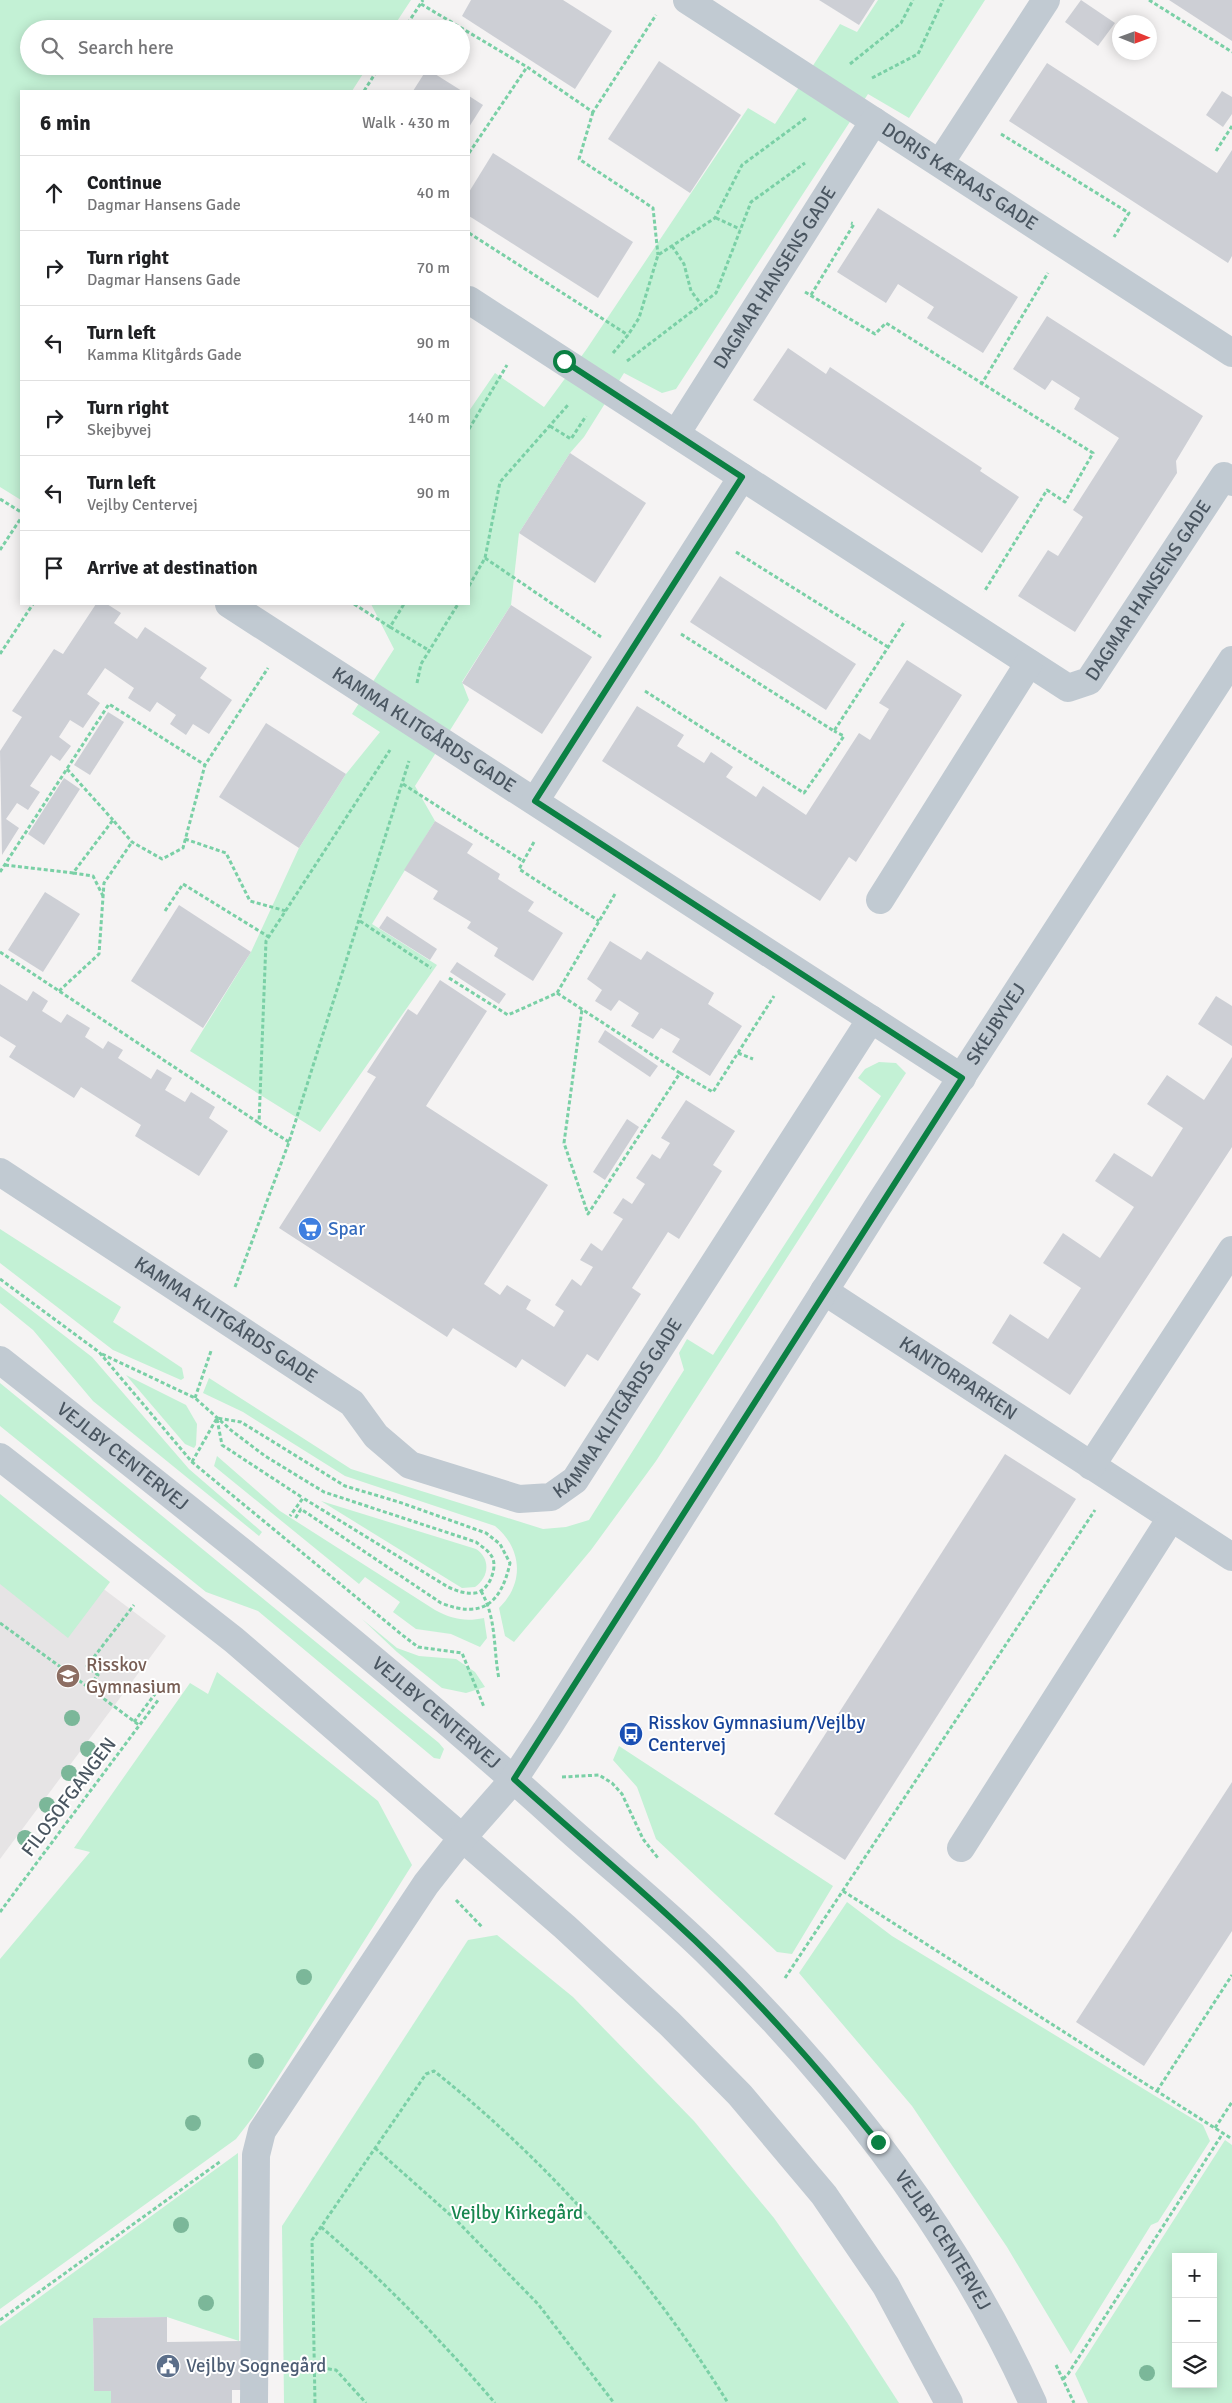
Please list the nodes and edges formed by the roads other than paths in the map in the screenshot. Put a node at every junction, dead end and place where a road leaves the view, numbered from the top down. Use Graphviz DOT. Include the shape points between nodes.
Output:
graph roads {
  1 [pos="687,0"];
  2 [pos="1046,0"];
  3 [pos="874,121"];
  4 [pos="940,163"];
  5 [pos="470,301"];
  6 [pos="1232,352"];
  7 [pos="676,434"];
  8 [pos="1229,473"];
  9 [pos="742,477"];
  10 [pos="231,605"];
  11 [pos="1232,660"];
  12 [pos="1029,663"];
  13 [pos="543,807"];
  14 [pos="880,900"];
  15 [pos="871,1019"];
  16 [pos="962,1078"];
  17 [pos="0,1172"];
  18 [pos="1232,1250"];
  19 [pos="824,1291"];
  20 [pos="0,1360"];
  21 [pos="0,1457"];
  22 [pos="1091,1466"];
  23 [pos="1171,1518"];
  24 [pos="1232,1557"];
  25 [pos="514,1779"];
  26 [pos="462,1837"];
  27 [pos="961,1848"];
  28 [pos="254,2403"];
  29 [pos="950,2403"];
  30 [pos="1033,2403"];
  1 -- 3 [label="street, DORIS KÆRAAS GADE"];
  2 -- 4 [label="street"];
  3 -- 4 [label="street, DORIS KÆRAAS GADE"];
  3 -- 7 [label="street, DAGMAR HANSENS GADE"];
  4 -- 6 [label="street, DORIS KÆRAAS GADE"];
  5 -- 7 [label="street, DAGMAR HANSENS GADE"];
  7 -- 9 [label="street, DAGMAR HANSENS GADE"];
  8 -- 12 [label="street, DAGMAR HANSENS GADE" via="1089,682 1068,688"];
  9 -- 12 [label="street, DAGMAR HANSENS GADE"];
  9 -- 13 [label="street" via="622,665"];
  10 -- 13 [label="street, KAMMA KLITGÅRDS GADE"];
  11 -- 16 [label="street, SKEJBYVEJ"];
  12 -- 14 [label="street"];
  13 -- 15 [label="street, KAMMA KLITGÅRDS GADE"];
  15 -- 16 [label="street, KAMMA KLITGÅRDS GADE"];
  15 -- 17 [label="street, KAMMA KLITGÅRDS GADE" via="574,1480 551,1498 519,1499 410,1465 376,1436 352,1403"];
  16 -- 19 [label="street, SKEJBYVEJ"];
  18 -- 22 [label="street"];
  19 -- 22 [label="street, KANTORPARKEN"];
  19 -- 25 [label="street, SKEJBYVEJ"];
  20 -- 25 [label="street, VEJLBY CENTERVEJ" via="226,1536"];
  21 -- 26 [label="street" via="234,1640"];
  22 -- 23 [label="street, KANTORPARKEN"];
  23 -- 24 [label="street, KANTORPARKEN"];
  23 -- 27 [label="street"];
  25 -- 26 [label="street, SKEJBYVEJ"];
  25 -- 30 [label="street, VEJLBY CENTERVEJ" via="680,1926 815,2064 878,2142 955,2253"];
  26 -- 28 [label="street, SKEJBYVEJ" via="426,1884 262,2131 256,2155"];
  26 -- 29 [label="street" via="598,1956 740,2095 824,2195 886,2286"];
}
